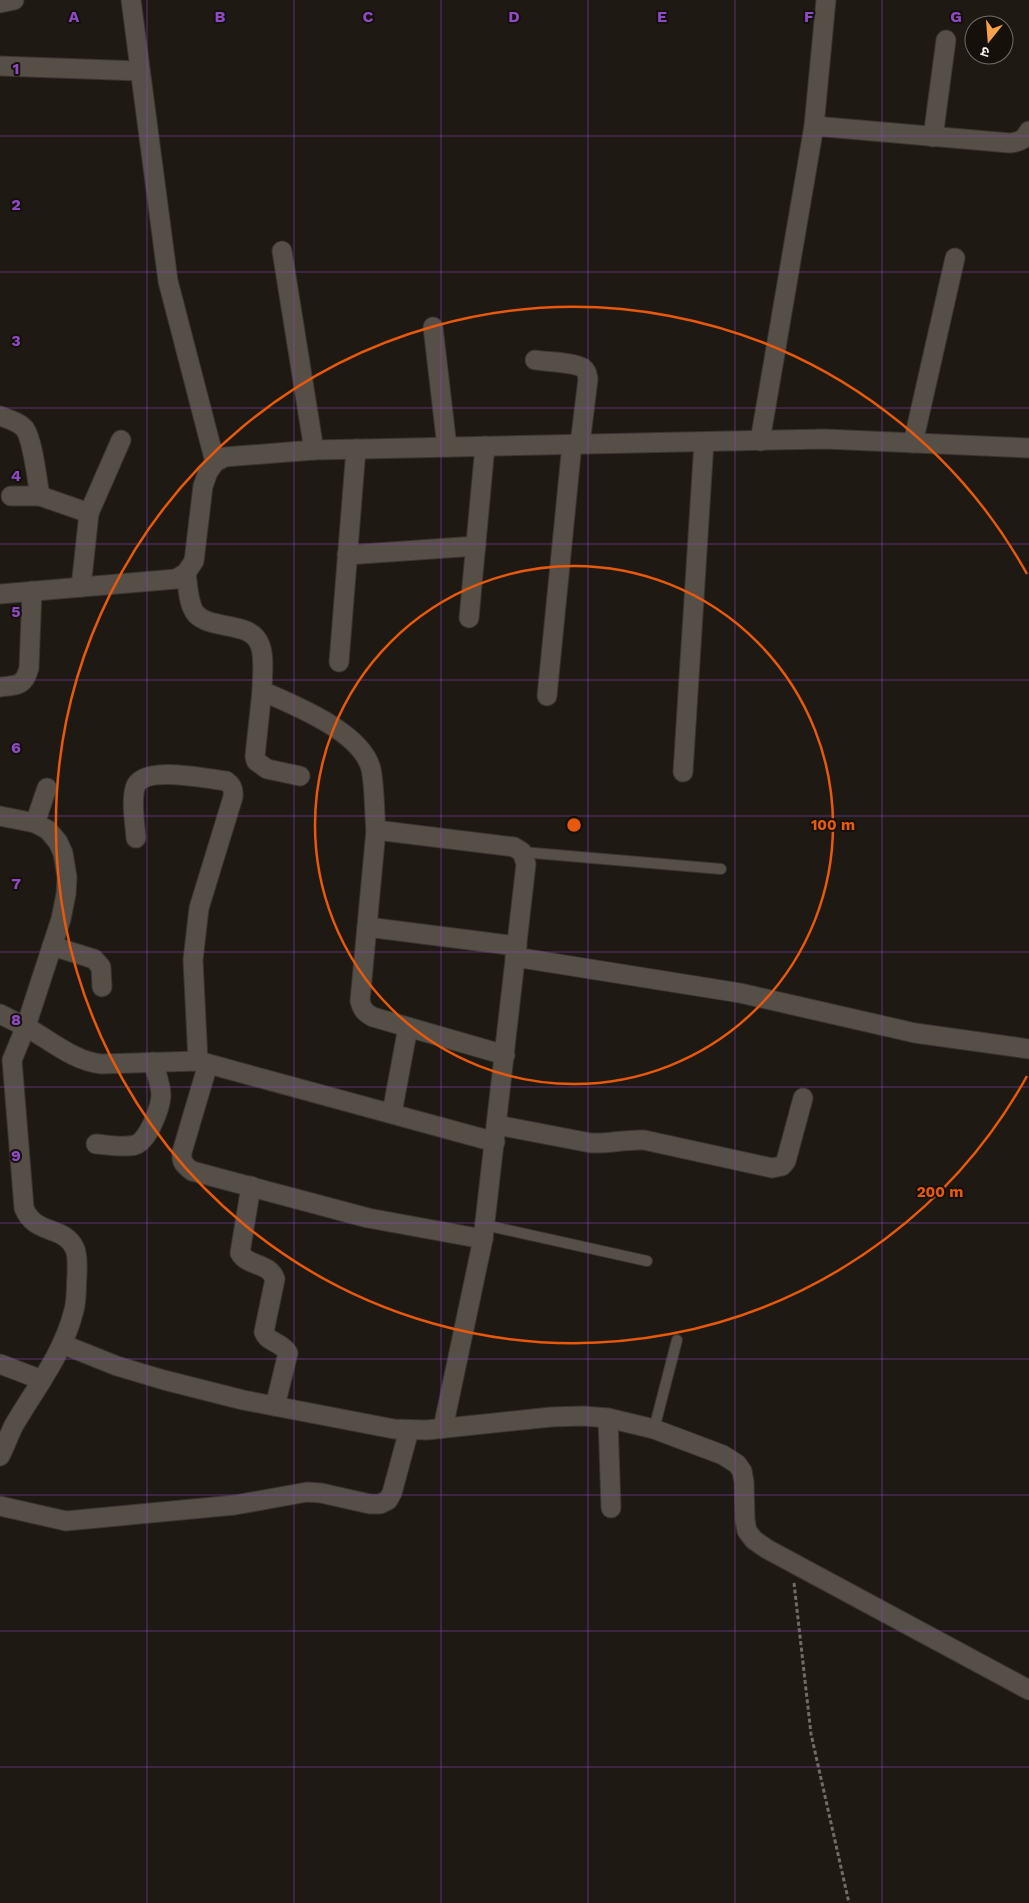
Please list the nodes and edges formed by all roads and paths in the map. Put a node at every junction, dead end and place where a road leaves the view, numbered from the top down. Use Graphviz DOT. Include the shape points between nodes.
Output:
graph roads {
  1 [pos="14,0"];
  2 [pos="131,0"];
  3 [pos="826,0"];
  4 [pos="0,3"];
  5 [pos="946,40"];
  6 [pos="0,66"];
  7 [pos="140,71"];
  8 [pos="814,126"];
  9 [pos="1029,131"];
  10 [pos="933,136"];
  11 [pos="282,252"];
  12 [pos="954,258"];
  13 [pos="434,327"];
  14 [pos="535,360"];
  15 [pos="0,416"];
  16 [pos="121,440"];
  17 [pos="760,441"];
  18 [pos="704,442"];
  19 [pos="913,443"];
  20 [pos="576,444"];
  21 [pos="485,446"];
  22 [pos="447,447"];
  23 [pos="1029,448"];
  24 [pos="356,449"];
  25 [pos="314,450"];
  26 [pos="215,462"];
  27 [pos="11,496"];
  28 [pos="40,496"];
  29 [pos="89,513"];
  30 [pos="476,546"];
  31 [pos="348,555"];
  32 [pos="186,573"];
  33 [pos="81,587"];
  34 [pos="32,591"];
  35 [pos="0,594"];
  36 [pos="469,618"];
  37 [pos="339,662"];
  38 [pos="0,687"];
  39 [pos="262,691"];
  40 [pos="547,696"];
  41 [pos="682,772"];
  42 [pos="300,776"];
  43 [pos="46,788"];
  44 [pos="0,816"];
  45 [pos="35,823"];
  46 [pos="376,830"];
  47 [pos="136,838"];
  48 [pos="522,852"];
  49 [pos="721,869"];
  50 [pos="367,927"];
  51 [pos="52,946"];
  52 [pos="516,952"];
  53 [pos="102,987"];
  54 [pos="0,1014"];
  55 [pos="26,1026"];
  56 [pos="408,1027"];
  57 [pos="1029,1049"];
  58 [pos="504,1055"];
  59 [pos="6,1062"];
  60 [pos="153,1062"];
  61 [pos="203,1062"];
  62 [pos="803,1098"];
  63 [pos="392,1113"];
  64 [pos="496,1133"];
  65 [pos="96,1144"];
  66 [pos="251,1186"];
  67 [pos="484,1232"];
  68 [pos="647,1260"];
  69 [pos="677,1340"];
  70 [pos="62,1344"];
  71 [pos="0,1364"];
  72 [pos="42,1380"];
  73 [pos="275,1406"];
  74 [pos="608,1418"];
  75 [pos="443,1428"];
  76 [pos="654,1429"];
  77 [pos="409,1430"];
  78 [pos="0,1456"];
  79 [pos="0,1506"];
  80 [pos="611,1508"];
  81 [pos="792,1563"];
  82 [pos="1029,1690"];
  83 [pos="849,1903"];
  1 -- 4 [label="street"];
  2 -- 7 [label="street"];
  3 -- 8 [label="street"];
  5 -- 10 [label="street"];
  6 -- 7 [label="street"];
  7 -- 26 [label="street" via="168,281"];
  8 -- 10 [label="street"];
  8 -- 17 [label="street"];
  9 -- 10 [label="street" via="1019,142 1010,143"];
  11 -- 25 [label="street"];
  12 -- 19 [label="street"];
  13 -- 22 [label="street"];
  14 -- 20 [label="street" via="575,365 587,372"];
  15 -- 28 [label="street" via="18,423 25,430"];
  16 -- 29 [label="street"];
  17 -- 18 [label="street"];
  17 -- 19 [label="street" via="825,439"];
  18 -- 20 [label="street"];
  18 -- 41 [label="street"];
  19 -- 23 [label="street"];
  20 -- 21 [label="street"];
  20 -- 40 [label="street"];
  21 -- 22 [label="street"];
  21 -- 30 [label="street"];
  22 -- 24 [label="street"];
  24 -- 25 [label="street"];
  24 -- 31 [label="street"];
  25 -- 26 [label="street" via="225,457"];
  26 -- 32 [label="street" via="204,486 194,562"];
  27 -- 28 [label="street"];
  28 -- 29 [label="street"];
  29 -- 33 [label="street"];
  30 -- 31 [label="street"];
  30 -- 36 [label="street"];
  31 -- 37 [label="street"];
  32 -- 33 [label="street" via="176,580"];
  32 -- 39 [label="street" via="191,605 196,614 204,620 245,631 260,645"];
  33 -- 34 [label="street"];
  34 -- 35 [label="street"];
  34 -- 38 [label="street" via="29,668 25,681"];
  39 -- 42 [label="street" via="256,761 267,769"];
  39 -- 46 [label="street" via="319,718 364,753 370,769"];
  43 -- 45 [label="street"];
  44 -- 45 [label="street"];
  45 -- 51 [label="street" via="48,830 58,842 64,861 66,894"];
  46 -- 48 [label="street" via="498,844"];
  46 -- 50 [label="street"];
  47 -- 61 [label="street" via="134,794 140,780 164,774 226,781 232,785 233,797 199,908 193,960"];
  48 -- 49 [label="lane"];
  48 -- 52 [label="street" via="526,864"];
  50 -- 52 [label="street"];
  50 -- 56 [label="street" via="361,1008 373,1017"];
  51 -- 53 [label="street" via="94,959 101,967"];
  51 -- 55 [label="street"];
  52 -- 57 [label="street" via="740,993 915,1033"];
  52 -- 58 [label="street"];
  54 -- 55 [label="street"];
  55 -- 59 [label="street"];
  55 -- 60 [label="street" via="90,1062"];
  56 -- 58 [label="street"];
  56 -- 63 [label="street"];
  58 -- 64 [label="street"];
  59 -- 70 [label="street" via="24,1208 28,1218 38,1226 61,1234 76,1251 75,1308"];
  60 -- 61 [label="street"];
  60 -- 65 [label="street" via="161,1096 147,1136 133,1145"];
  61 -- 63 [label="street"];
  61 -- 66 [label="street" via="181,1159 184,1166 192,1171"];
  62 -- 64 [label="street" via="786,1162 772,1168 644,1140 603,1144"];
  63 -- 64 [label="street"];
  64 -- 67 [label="street"];
  66 -- 67 [label="street" via="368,1218"];
  66 -- 73 [label="street" via="240,1253 249,1262 273,1272 275,1278 264,1332 288,1353"];
  67 -- 68 [label="lane"];
  67 -- 75 [label="street"];
  69 -- 76 [label="lane"];
  70 -- 72 [label="street"];
  70 -- 73 [label="street" via="146,1375"];
  71 -- 72 [label="street"];
  72 -- 78 [label="street" via="13,1427"];
  73 -- 77 [label="street"];
  74 -- 75 [label="street" via="551,1417"];
  74 -- 76 [label="street"];
  74 -- 80 [label="street"];
  75 -- 77 [label="street"];
  76 -- 81 [label="street" via="724,1455 737,1464 744,1482 747,1531 766,1549"];
  77 -- 79 [label="street" via="392,1493 380,1504 307,1492 235,1505 66,1521"];
  81 -- 82 [label="street"];
  81 -- 83 [label="path" via="811,1734"];
}
